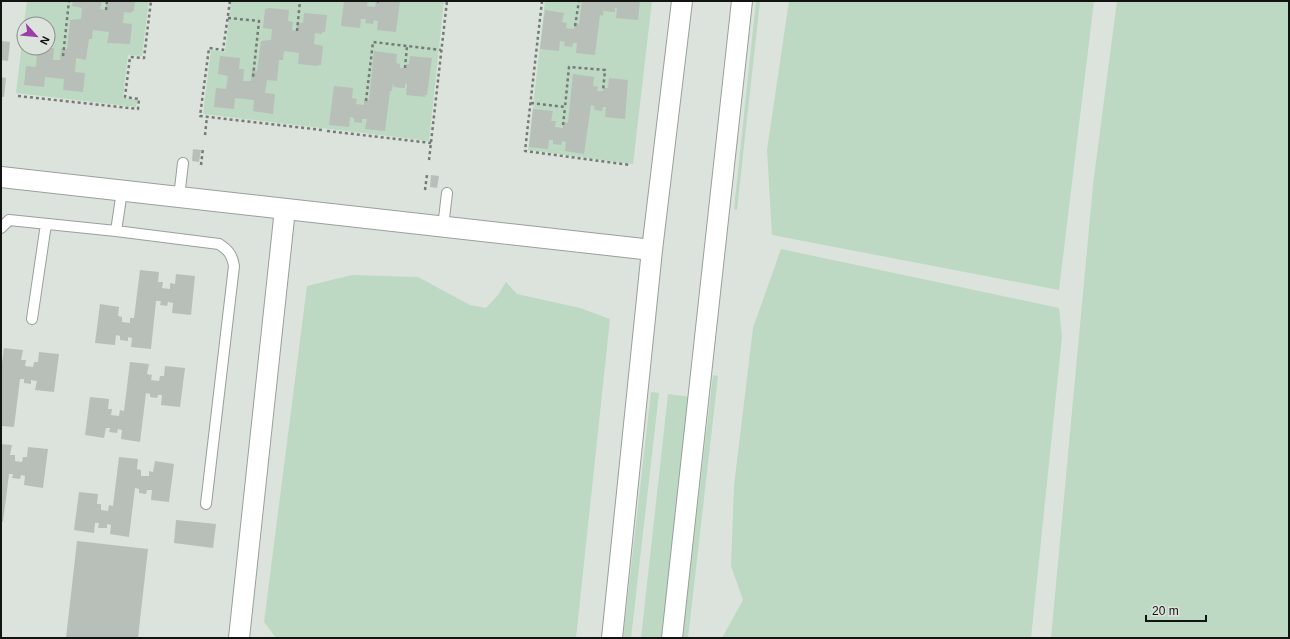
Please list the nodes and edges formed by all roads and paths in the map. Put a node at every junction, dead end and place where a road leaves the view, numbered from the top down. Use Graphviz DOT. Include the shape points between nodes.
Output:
graph roads {
  1 [pos="69,1"];
  2 [pos="107,1"];
  3 [pos="151,1"];
  4 [pos="230,1"];
  5 [pos="300,1"];
  6 [pos="447,1"];
  7 [pos="542,1"];
  8 [pos="579,1"];
  9 [pos="682,1"];
  10 [pos="742,1"];
  11 [pos="106,10"];
  12 [pos="228,18"];
  13 [pos="575,26"];
  14 [pos="297,31"];
  15 [pos="408,46"];
  16 [pos="441,50"];
  17 [pos="63,56"];
  18 [pos="405,68"];
  19 [pos="254,77"];
  20 [pos="603,91"];
  21 [pos="18,96"];
  22 [pos="366,101"];
  23 [pos="531,103"];
  24 [pos="565,107"];
  25 [pos="207,116"];
  26 [pos="563,124"];
  27 [pos="322,130"];
  28 [pos="327,131"];
  29 [pos="205,135"];
  30 [pos="431,143"];
  31 [pos="203,148"];
  32 [pos="429,160"];
  33 [pos="183,163"];
  34 [pos="201,165"];
  35 [pos="630,166"];
  36 [pos="427,175"];
  37 [pos="1,177"];
  38 [pos="425,190"];
  39 [pos="122,191"];
  40 [pos="447,193"];
  41 [pos="179,197"];
  42 [pos="284,209"];
  43 [pos="46,224"];
  44 [pos="443,227"];
  45 [pos="1,228"];
  46 [pos="116,231"];
  47 [pos="652,250"];
  48 [pos="32,319"];
  49 [pos="206,504"];
  50 [pos="239,638"];
  51 [pos="612,638"];
  52 [pos="672,638"];
  1 -- 17 [label="path"];
  2 -- 11 [label="path"];
  3 -- 21 [label="path" via="144,58 130,57 125,97 139,99 138,109"];
  4 -- 12 [label="path"];
  5 -- 14 [label="path"];
  6 -- 16 [label="path"];
  7 -- 23 [label="path"];
  8 -- 13 [label="path"];
  9 -- 47 [label="street"];
  10 -- 52 [label="street"];
  12 -- 19 [label="path" via="259,21"];
  12 -- 25 [label="path" via="223,50 209,48 200,116"];
  15 -- 16 [label="path"];
  15 -- 18 [label="path"];
  15 -- 22 [label="path" via="372,42"];
  16 -- 30 [label="path"];
  20 -- 24 [label="path" via="605,70 569,67"];
  23 -- 24 [label="path"];
  23 -- 35 [label="path" via="525,151"];
  24 -- 26 [label="path"];
  25 -- 27 [label="path"];
  25 -- 29 [label="path"];
  28 -- 30 [label="path"];
  30 -- 32 [label="path"];
  31 -- 34 [label="path"];
  33 -- 41 [label="lane"];
  36 -- 38 [label="path"];
  37 -- 39 [label="street"];
  39 -- 41 [label="street"];
  39 -- 46 [label="lane"];
  40 -- 44 [label="lane"];
  41 -- 42 [label="street"];
  42 -- 44 [label="street"];
  42 -- 50 [label="street"];
  43 -- 45 [label="lane" via="9,220"];
  43 -- 46 [label="lane"];
  43 -- 48 [label="lane"];
  44 -- 47 [label="street"];
  46 -- 49 [label="lane" via="219,244 233,257"];
  47 -- 51 [label="street"];
}
